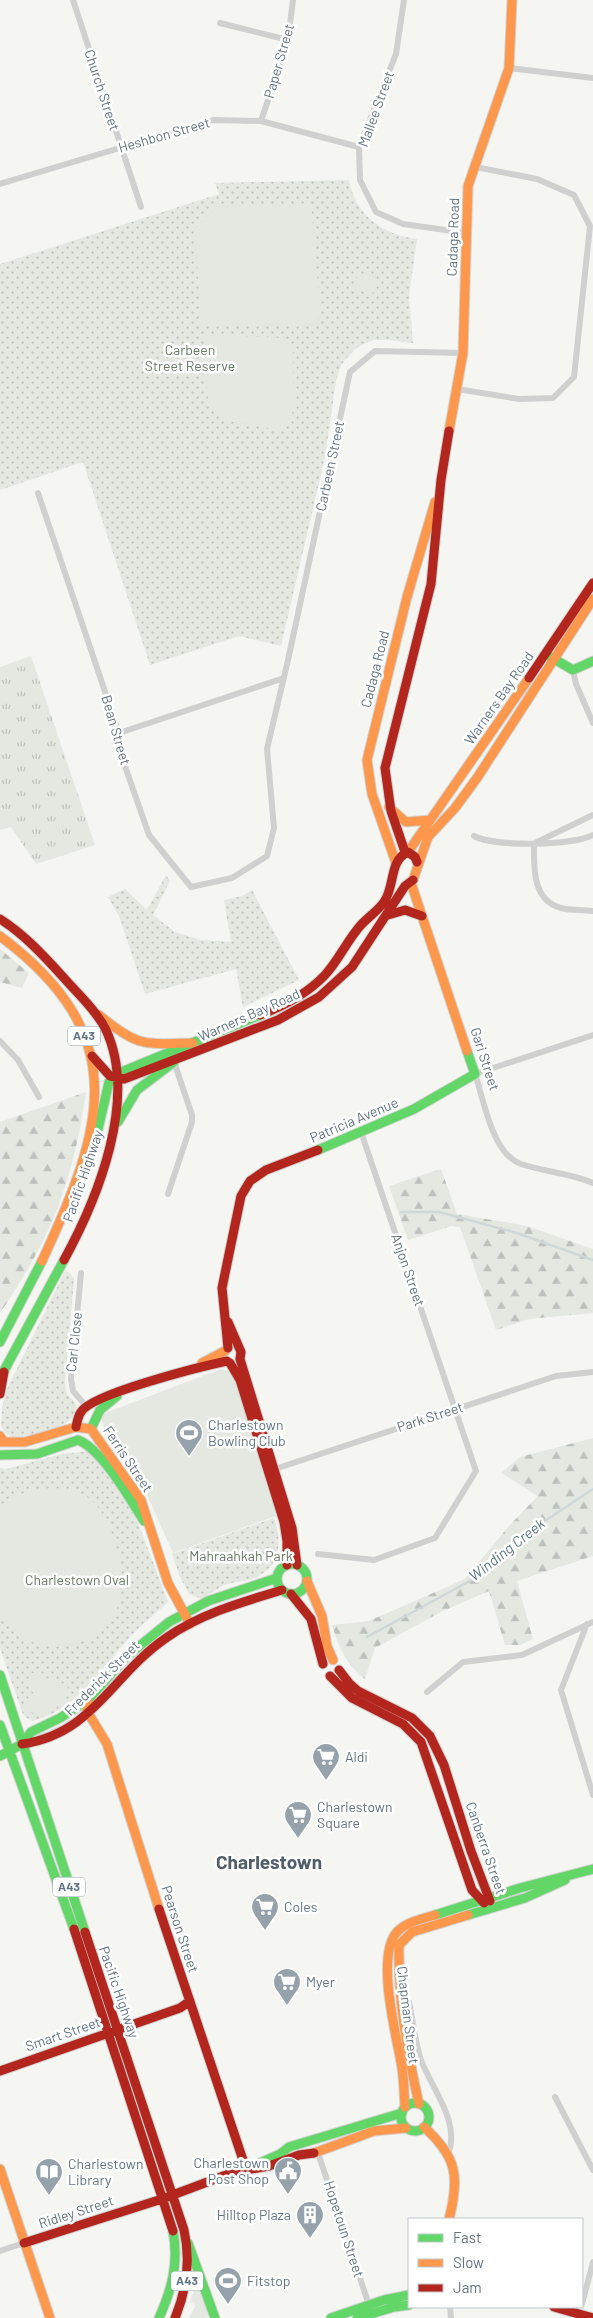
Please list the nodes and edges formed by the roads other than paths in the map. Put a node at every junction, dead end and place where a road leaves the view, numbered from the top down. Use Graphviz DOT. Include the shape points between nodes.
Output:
graph roads {
  1 [pos="73,0"];
  2 [pos="293,0"];
  3 [pos="404,0"];
  4 [pos="512,0"];
  5 [pos="220,23"];
  6 [pos="288,40"];
  7 [pos="509,68"];
  8 [pos="593,78"];
  9 [pos="261,121"];
  10 [pos="120,147"];
  11 [pos="359,147"];
  12 [pos="475,167"];
  13 [pos="0,184"];
  14 [pos="141,207"];
  15 [pos="467,233"];
  16 [pos="463,353"];
  17 [pos="457,389"];
  18 [pos="442,480"];
  19 [pos="38,493"];
  20 [pos="593,582"];
  21 [pos="593,599"];
  22 [pos="550,657"];
  23 [pos="593,661"];
  24 [pos="573,670"];
  25 [pos="284,678"];
  26 [pos="593,723"];
  27 [pos="119,733"];
  28 [pos="389,807"];
  29 [pos="593,815"];
  30 [pos="430,820"];
  31 [pos="593,835"];
  32 [pos="474,836"];
  33 [pos="534,844"];
  34 [pos="406,852"];
  35 [pos="417,862"];
  36 [pos="396,863"];
  37 [pos="394,874"];
  38 [pos="232,878"];
  39 [pos="408,885"];
  40 [pos="593,911"];
  41 [pos="422,916"];
  42 [pos="386,917"];
  43 [pos="0,919"];
  44 [pos="0,936"];
  45 [pos="94,1010"];
  46 [pos="593,1035"];
  47 [pos="0,1041"];
  48 [pos="194,1043"];
  49 [pos="90,1053"];
  50 [pos="174,1062"];
  51 [pos="475,1074"];
  52 [pos="116,1077"];
  53 [pos="39,1097"];
  54 [pos="115,1128"];
  55 [pos="361,1132"];
  56 [pos="80,1166"];
  57 [pos="593,1183"];
  58 [pos="168,1194"];
  59 [pos="81,1273"];
  60 [pos="223,1310"];
  61 [pos="0,1342"];
  62 [pos="227,1349"];
  63 [pos="238,1349"];
  64 [pos="240,1359"];
  65 [pos="228,1362"];
  66 [pos="191,1369"];
  67 [pos="593,1372"];
  68 [pos="2,1374"];
  69 [pos="128,1389"];
  70 [pos="0,1394"];
  71 [pos="86,1406"];
  72 [pos="456,1408"];
  73 [pos="76,1427"];
  74 [pos="91,1429"];
  75 [pos="1,1440"];
  76 [pos="0,1455"];
  77 [pos="272,1470"];
  78 [pos="153,1537"];
  79 [pos="318,1554"];
  80 [pos="287,1565"];
  81 [pos="297,1565"];
  82 [pos="277,1578"];
  83 [pos="307,1581"];
  84 [pos="287,1592"];
  85 [pos="183,1613"];
  86 [pos="590,1623"];
  87 [pos="190,1624"];
  88 [pos="333,1660"];
  89 [pos="323,1664"];
  90 [pos="339,1670"];
  91 [pos="0,1675"];
  92 [pos="330,1676"];
  93 [pos="427,1692"];
  94 [pos="88,1700"];
  95 [pos="87,1715"];
  96 [pos="0,1725"];
  97 [pos="22,1744"];
  98 [pos="9,1752"];
  99 [pos="0,1756"];
  100 [pos="593,1768"];
  101 [pos="586,1770"];
  102 [pos="593,1795"];
  103 [pos="593,1869"];
  104 [pos="571,1877"];
  105 [pos="489,1897"];
  106 [pos="480,1900"];
  107 [pos="493,1908"];
  108 [pos="399,1999"];
  109 [pos="190,2001"];
  110 [pos="113,2031"];
  111 [pos="0,2071"];
  112 [pos="555,2097"];
  113 [pos="419,2104"];
  114 [pos="403,2110"];
  115 [pos="424,2127"];
  116 [pos="406,2128"];
  117 [pos="322,2138"];
  118 [pos="289,2147"];
  119 [pos="322,2151"];
  120 [pos="448,2154"];
  121 [pos="292,2158"];
  122 [pos="0,2169"];
  123 [pos="246,2169"];
  124 [pos="593,2170"];
  125 [pos="173,2195"];
  126 [pos="162,2198"];
  127 [pos="449,2218"];
  128 [pos="188,2242"];
  129 [pos="24,2243"];
  130 [pos="0,2251"];
  131 [pos="593,2262"];
  132 [pos="408,2295"];
  133 [pos="583,2300"];
  134 [pos="369,2305"];
  135 [pos="408,2305"];
  136 [pos="581,2308"];
  137 [pos="50,2318"];
  138 [pos="159,2318"];
  139 [pos="175,2318"];
  140 [pos="215,2318"];
  141 [pos="331,2318"];
  142 [pos="357,2318"];
  143 [pos="593,2318"];
  1 -- 10 [label="street, Church Street"];
  2 -- 6 [label="street, Paper Street"];
  3 -- 11 [label="street, Mallee Street" via="396,54"];
  4 -- 7 [label="main road, Cadaga Road"];
  5 -- 6 [label="street"];
  6 -- 9 [label="street, Paper Street"];
  7 -- 8 [label="street"];
  7 -- 12 [label="main road, Cadaga Road"];
  9 -- 10 [label="street, Heshbon Street" via="213,120"];
  9 -- 11 [label="street, Heshbon Street"];
  10 -- 13 [label="street, Heshbon Street"];
  10 -- 14 [label="street, Church Street"];
  11 -- 15 [label="street, Mallee Street" via="360,180 376,212 403,224"];
  12 -- 15 [label="main road, Cadaga Road" via="468,186"];
  12 -- 17 [label="street" via="537,179 574,195 590,226 574,377 553,398 519,398"];
  15 -- 16 [label="main road, Cadaga Road"];
  16 -- 17 [label="main road, Cadaga Road"];
  16 -- 25 [label="street, Carbeen Street" via="375,352 350,372"];
  17 -- 18 [label="main road, Cadaga Road"];
  18 -- 28 [label="main road, Cadaga Road" via="432,584 385,768"];
  18 -- 36 [label="main road, Cadaga Road" via="407,597 367,760 372,794"];
  19 -- 27 [label="street, Bean Street"];
  20 -- 22 [label="main road, Warners Bay Road"];
  21 -- 22 [label="main road, Warners Bay Road"];
  22 -- 24 [label="main road"];
  22 -- 30 [label="main road, Warners Bay Road"];
  22 -- 35 [label="main road, Warners Bay Road" via="518,717 461,801 425,841"];
  23 -- 24 [label="main road"];
  24 -- 26 [label="street"];
  25 -- 27 [label="street"];
  25 -- 38 [label="street, Carbeen Street" via="267,749 274,828 267,856"];
  27 -- 38 [label="street, Bean Street" via="120,749 149,835 191,887"];
  28 -- 30 [label="main road" via="406,822"];
  28 -- 34 [label="main road, Cadaga Road"];
  29 -- 33 [label="street"];
  30 -- 34 [label="main road, Warners Bay Road"];
  31 -- 33 [label="street" via="574,842"];
  32 -- 33 [label="street" via="484,840"];
  33 -- 40 [label="street" via="534,876 546,899 560,908"];
  34 -- 35 [label="main road"];
  34 -- 36 [label="main road, Warners Bay Road"];
  35 -- 39 [label="main road, Warners Bay Road" via="417,872"];
  36 -- 37 [label="main road, Warners Bay Road"];
  37 -- 39 [label="main road" via="397,882"];
  37 -- 48 [label="main road, Warners Bay Road" via="385,901 360,926 336,963 315,985 278,1008"];
  39 -- 41 [label="main road, Gari Street"];
  39 -- 42 [label="main road, Warners Bay Road"];
  41 -- 42 [label="main road" via="401,909"];
  41 -- 51 [label="main road, Gari Street"];
  42 -- 50 [label="main road, Warners Bay Road" via="343,977 319,998 291,1014"];
  43 -- 45 [label="main road, Pacific Highway / A43" via="43,954"];
  44 -- 49 [label="main road, Pacific Highway / A43" via="22,951 47,976 78,1022"];
  45 -- 48 [label="main road" via="127,1036 143,1043"];
  45 -- 52 [label="main road, Pacific Highway / A43" via="110,1042"];
  46 -- 51 [label="street, Patricia Avenue"];
  47 -- 53 [label="street" via="18,1060"];
  48 -- 52 [label="main road, Warners Bay Road"];
  49 -- 52 [label="main road"];
  49 -- 56 [label="main road, Pacific Highway / A43" via="96,1092 92,1126"];
  50 -- 52 [label="main road, Warners Bay Road"];
  50 -- 54 [label="main road" via="137,1090"];
  50 -- 58 [label="street" via="192,1122"];
  51 -- 55 [label="main road, Patricia Avenue" via="414,1109"];
  51 -- 57 [label="street, Gari Street" via="496,1139 509,1158"];
  52 -- 54 [label="main road, Pacific Highway / A43" via="119,1102"];
  52 -- 56 [label="main road" via="94,1151"];
  54 -- 68 [label="main road, Pacific Highway / A43" via="81,1226"];
  55 -- 60 [label="main road, Patricia Avenue" via="266,1170 245,1186 222,1288"];
  55 -- 72 [label="street, Anjon Street"];
  56 -- 61 [label="main road, Pacific Highway / A43" via="62,1220 38,1274"];
  59 -- 71 [label="street, Carl Close" via="71,1379 73,1391"];
  60 -- 62 [label="main road, Patricia Avenue"];
  60 -- 63 [label="main road, Patricia Avenue"];
  62 -- 63 [label="main road"];
  62 -- 65 [label="main road" via="224,1354"];
  62 -- 66 [label="main road"];
  63 -- 64 [label="main road"];
  64 -- 65 [label="main road"];
  64 -- 77 [label="main road"];
  65 -- 66 [label="main road"];
  65 -- 77 [label="main road" via="240,1380"];
  66 -- 69 [label="main road"];
  67 -- 72 [label="street, Park Street" via="556,1376"];
  68 -- 70 [label="main road, Pacific Highway"];
  69 -- 71 [label="main road"];
  69 -- 74 [label="main road" via="98,1411"];
  71 -- 73 [label="main road"];
  72 -- 77 [label="street, Park Street"];
  72 -- 79 [label="street, Anjon Street" via="476,1471 435,1538 374,1560"];
  73 -- 74 [label="main road, Ferris Street"];
  73 -- 75 [label="main road, Ferris Street" via="34,1440"];
  74 -- 78 [label="main road, Ferris Street" via="138,1494"];
  76 -- 78 [label="main road, Ferris Street" via="37,1454 78,1440 88,1444 121,1485"];
  77 -- 80 [label="main road" via="286,1531"];
  77 -- 81 [label="main road" via="292,1528"];
  78 -- 85 [label="main road, Ferris Street" via="165,1576"];
  80 -- 81 [label="main road"];
  80 -- 82 [label="main road"];
  81 -- 83 [label="main road" via="305,1571"];
  82 -- 84 [label="main road"];
  82 -- 85 [label="main road, Frederick Street" via="208,1601"];
  83 -- 84 [label="main road" via="302,1591"];
  83 -- 88 [label="main road" via="322,1616"];
  84 -- 87 [label="main road, Frederick Street" via="232,1606"];
  84 -- 89 [label="main road" via="314,1620"];
  85 -- 87 [label="main road, Ferris Street"];
  85 -- 94 [label="main road, Frederick Street" via="138,1645"];
  86 -- 93 [label="street" via="522,1655 463,1662"];
  86 -- 101 [label="street" via="561,1690"];
  87 -- 95 [label="main road, Frederick Street" via="154,1646"];
  88 -- 89 [label="main road"];
  88 -- 90 [label="main road" via="338,1662"];
  89 -- 92 [label="main road" via="322,1671"];
  90 -- 92 [label="main road"];
  90 -- 105 [label="main road, Canberra Street" via="349,1685 406,1714 432,1740"];
  91 -- 97 [label="main road, Pacific Highway / A43"];
  92 -- 106 [label="main road, Canberra Street" via="352,1698 403,1724 416,1736 428,1759 472,1890"];
  94 -- 95 [label="main road"];
  94 -- 97 [label="main road, Frederick Street" via="32,1732"];
  95 -- 97 [label="main road, Frederick Street" via="45,1741"];
  95 -- 109 [label="main road, Pearson Street" via="110,1752 120,1792"];
  96 -- 98 [label="main road, Pacific Highway / A43"];
  97 -- 98 [label="main road, Frederick Street"];
  97 -- 110 [label="main road, Pacific Highway / A43"];
  98 -- 99 [label="main road, Frederick Street"];
  98 -- 110 [label="main road, Pacific Highway / A43"];
  100 -- 101 [label="street"];
  101 -- 102 [label="street"];
  103 -- 104 [label="main road, Chapman Street"];
  104 -- 105 [label="main road, Chapman Street"];
  104 -- 107 [label="main road, Chapman Street" via="548,1890"];
  105 -- 106 [label="main road, Chapman Street"];
  105 -- 107 [label="main road, Canberra Street"];
  106 -- 107 [label="main road, Canberra Street"];
  106 -- 114 [label="main road, Chapman Street" via="410,1923 396,1933 390,1944 388,1961 393,2026 404,2083"];
  107 -- 108 [label="main road, Chapman Street" via="407,1935 397,1952"];
  108 -- 113 [label="main road, Chapman Street" via="405,2044"];
  108 -- 120 [label="street, Chapman Street" via="409,2002 420,2058 451,2126 452,2144"];
  109 -- 110 [label="main road, Smart Street" via="183,2007"];
  109 -- 123 [label="main road, Pearson Street"];
  110 -- 111 [label="main road, Smart Street"];
  110 -- 125 [label="main road, Pacific Highway / A43"];
  110 -- 126 [label="main road, Pacific Highway / A43"];
  112 -- 124 [label="street"];
  113 -- 114 [label="main road" via="412,2103"];
  113 -- 115 [label="main road" via="428,2112"];
  114 -- 116 [label="main road" via="401,2120"];
  114 -- 117 [label="main road, Ridley Street"];
  115 -- 116 [label="main road" via="416,2130"];
  115 -- 120 [label="main road, Chapman Street" via="436,2136"];
  116 -- 119 [label="main road, Ridley Street" via="374,2132"];
  117 -- 118 [label="main road, Ridley Street"];
  117 -- 119 [label="main road" via="326,2143"];
  118 -- 121 [label="main road"];
  118 -- 123 [label="main road, Ridley Street"];
  119 -- 121 [label="main road, Ridley Street"];
  119 -- 134 [label="street, Hopetoun Street"];
  120 -- 127 [label="main road, Chapman Street" via="456,2171 457,2184"];
  121 -- 123 [label="main road, Ridley Street"];
  122 -- 129 [label="main road"];
  123 -- 125 [label="main road, Ridley Street"];
  125 -- 126 [label="main road, Ridley Street"];
  125 -- 128 [label="main road, Pacific Highway / A43"];
  126 -- 129 [label="main road, Ridley Street"];
  126 -- 138 [label="main road, Pacific Highway / A43" via="174,2235 176,2266 171,2290"];
  128 -- 139 [label="main road, Pacific Highway / A43" via="187,2282"];
  128 -- 140 [label="main road"];
  129 -- 130 [label="street, Ridley Street"];
  129 -- 137 [label="main road"];
  131 -- 133 [label="street"];
  132 -- 134 [label="main road"];
  134 -- 141 [label="main road"];
  135 -- 142 [label="main road"];
  136 -- 143 [label="main road"];
}
